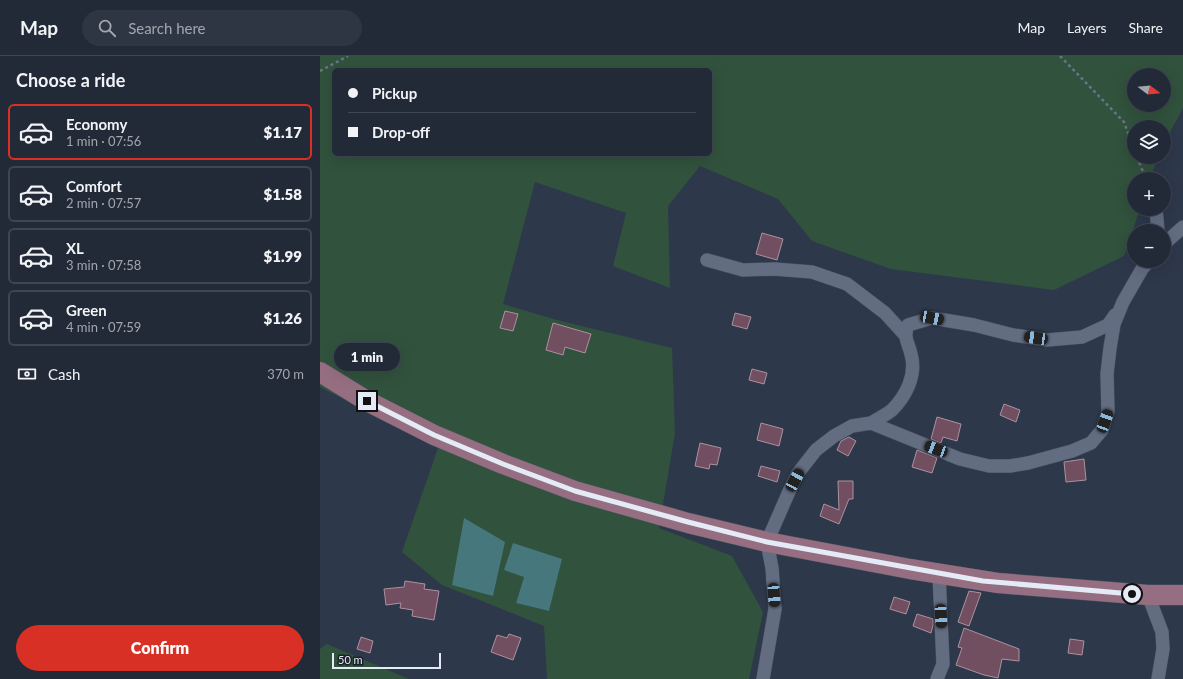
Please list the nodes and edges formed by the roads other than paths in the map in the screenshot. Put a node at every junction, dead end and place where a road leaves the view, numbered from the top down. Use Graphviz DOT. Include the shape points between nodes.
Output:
graph roads {
  1 [pos="1183,227"];
  2 [pos="1171,238"];
  3 [pos="707,260"];
  4 [pos="1143,268"];
  5 [pos="1122,302"];
  6 [pos="905,335"];
  7 [pos="320,372"];
  8 [pos="871,423"];
  9 [pos="767,542"];
  10 [pos="939,574"];
  11 [pos="1148,595"];
  12 [pos="1183,595"];
  13 [pos="764,679"];
  14 [pos="937,679"];
  15 [pos="1158,679"];
  1 -- 2 [label="street"];
  3 -- 6 [label="street" via="743,270 812,272 847,284 885,313"];
  4 -- 5 [label="street"];
  5 -- 6 [label="street" via="1108,325 1082,337 1047,340 932,318 908,325"];
  5 -- 8 [label="street" via="1114,324 1110,348 1107,374 1108,412 1102,430 1091,443 1028,463 989,466 960,459"];
  6 -- 8 [label="street" via="912,356 913,374 907,390 891,410"];
  7 -- 9 [label="main road" via="367,401 503,464 575,491"];
  8 -- 9 [label="street" via="852,426 816,450 798,473"];
  9 -- 10 [label="main road"];
  9 -- 13 [label="street" via="775,609"];
  10 -- 11 [label="main road" via="998,583"];
  10 -- 14 [label="street" via="943,664"];
  11 -- 12 [label="main road"];
  11 -- 15 [label="street" via="1162,632 1163,649"];
}
